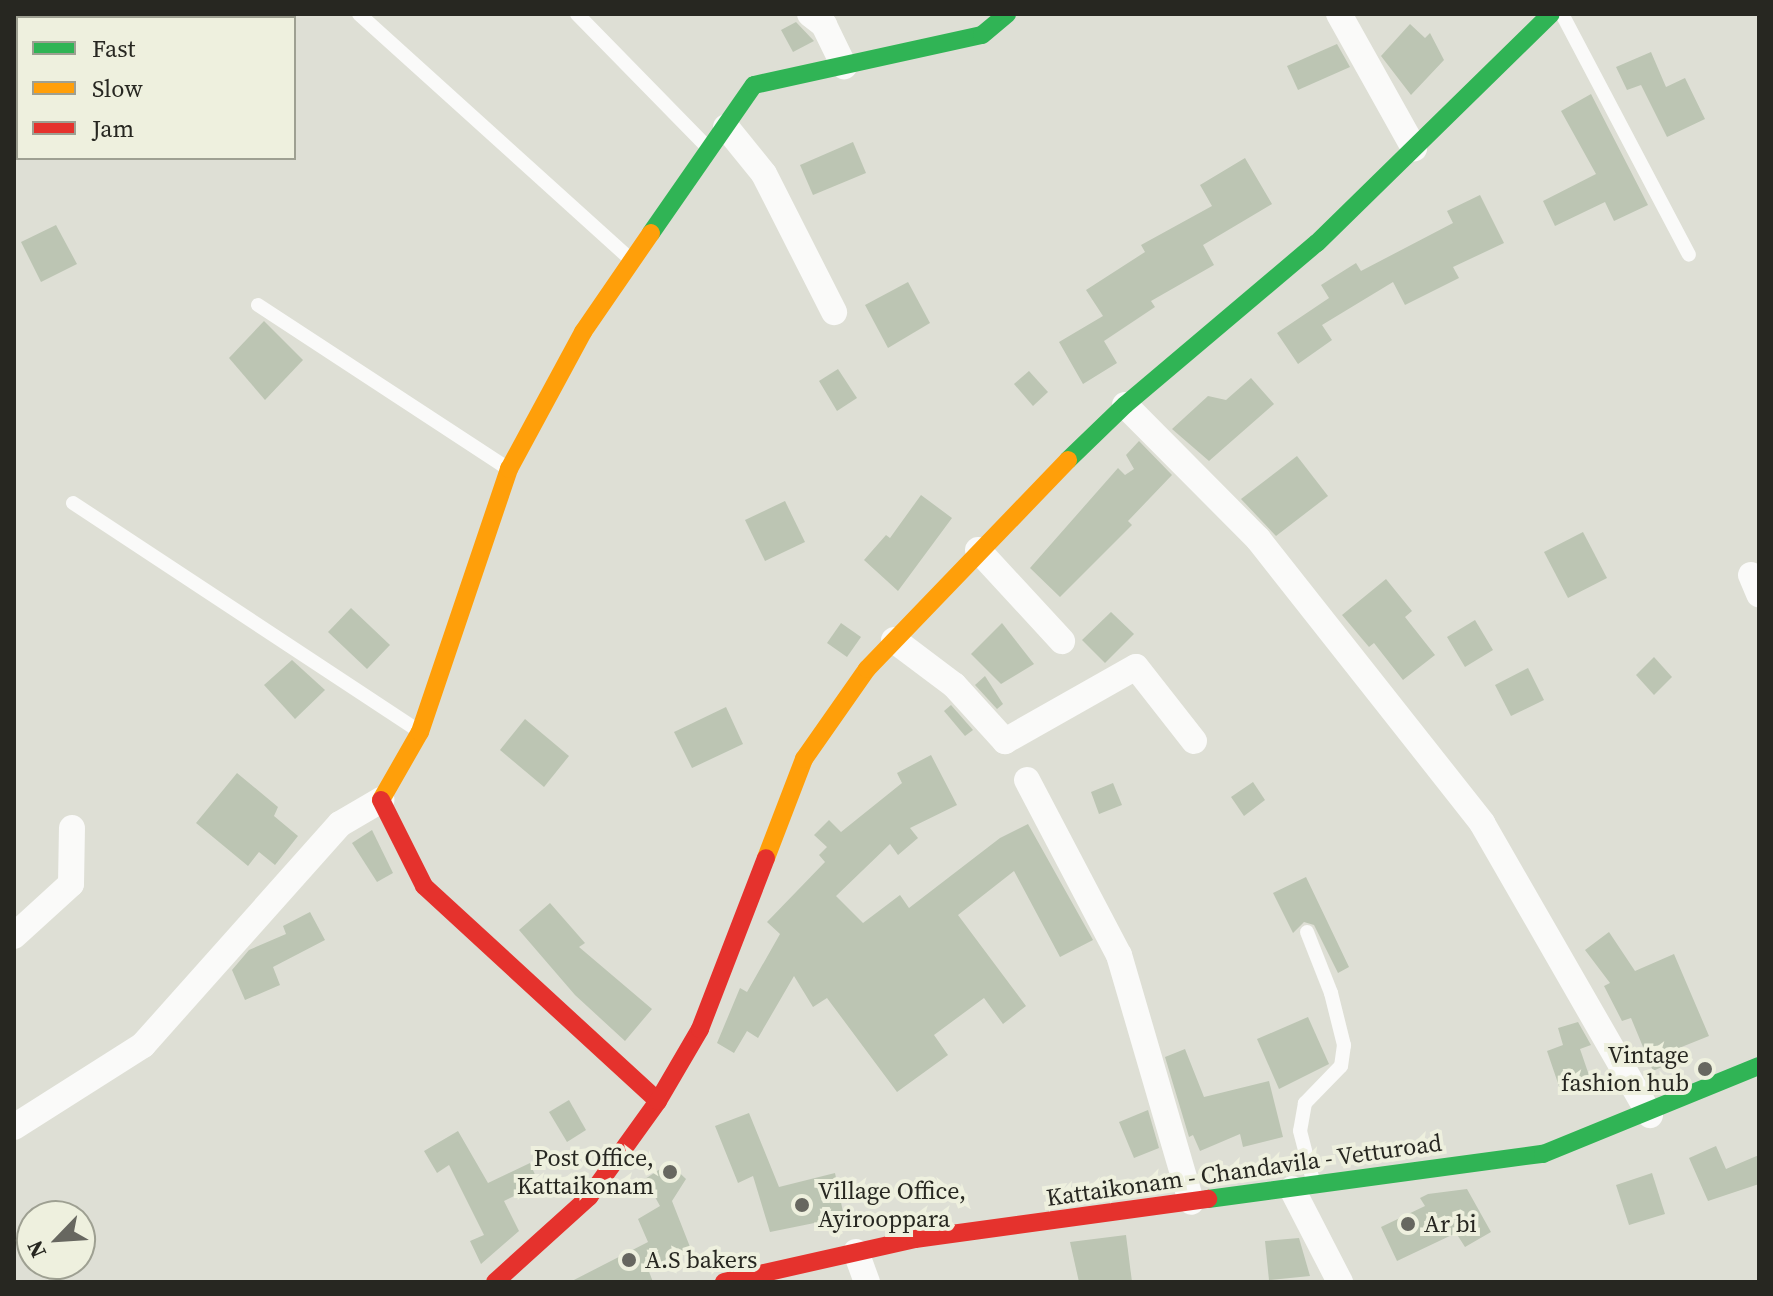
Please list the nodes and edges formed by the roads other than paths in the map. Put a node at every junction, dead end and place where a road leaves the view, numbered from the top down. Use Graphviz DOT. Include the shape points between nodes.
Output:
graph roads {
  1 [pos="359,14"];
  2 [pos="577,14"];
  3 [pos="810,14"];
  4 [pos="1007,14"];
  5 [pos="1339,14"];
  6 [pos="1551,14"];
  7 [pos="1562,14"];
  8 [pos="844,66"];
  9 [pos="726,127"];
  10 [pos="1414,148"];
  11 [pos="710,149"];
  12 [pos="1689,255"];
  13 [pos="632,261"];
  14 [pos="258,305"];
  15 [pos="834,312"];
  16 [pos="1125,405"];
  17 [pos="509,469"];
  18 [pos="73,503"];
  19 [pos="978,550"];
  20 [pos="894,640"];
  21 [pos="1062,641"];
  22 [pos="420,732"];
  23 [pos="1194,741"];
  24 [pos="1027,780"];
  25 [pos="381,800"];
  26 [pos="72,828"];
  27 [pos="1307,932"];
  28 [pos="14,936"];
  29 [pos="1759,1066"];
  30 [pos="658,1101"];
  31 [pos="1650,1115"];
  32 [pos="14,1127"];
  33 [pos="1303,1187"];
  34 [pos="1191,1202"];
  35 [pos="856,1252"];
  36 [pos="495,1282"];
  37 [pos="724,1282"];
  38 [pos="867,1282"];
  39 [pos="1340,1282"];
  1 -- 13 [label="lane"];
  2 -- 11 [label="lane"];
  3 -- 8 [label="street" via="824,25"];
  4 -- 8 [label="main road" via="982,35"];
  5 -- 10 [label="street"];
  6 -- 10 [label="main road"];
  7 -- 12 [label="lane"];
  8 -- 9 [label="main road" via="754,85"];
  9 -- 11 [label="main road"];
  9 -- 15 [label="street" via="764,174"];
  10 -- 16 [label="main road" via="1317,243"];
  11 -- 13 [label="main road"];
  13 -- 17 [label="main road" via="583,332"];
  14 -- 17 [label="lane"];
  16 -- 19 [label="main road"];
  16 -- 31 [label="street" via="1258,539 1482,823"];
  17 -- 22 [label="main road"];
  18 -- 22 [label="lane"];
  19 -- 20 [label="main road"];
  19 -- 21 [label="street"];
  20 -- 23 [label="street" via="954,685 1005,741 1136,667"];
  20 -- 30 [label="main road" via="804,759 700,1029"];
  22 -- 25 [label="main road"];
  24 -- 34 [label="street" via="1119,955"];
  25 -- 30 [label="main road" via="424,886"];
  25 -- 32 [label="street" via="340,824 143,1045"];
  26 -- 28 [label="street" via="71,884"];
  27 -- 33 [label="lane" via="1344,1045 1341,1066 1305,1103 1300,1131"];
  29 -- 31 [label="main road, Kattaikonam - Chandavila - Vetturoad"];
  30 -- 36 [label="main road" via="589,1197"];
  31 -- 33 [label="main road, Kattaikonam - Chandavila - Vetturoad" via="1543,1154"];
  33 -- 34 [label="main road, Kattaikonam - Chandavila - Vetturoad"];
  33 -- 39 [label="street"];
  34 -- 35 [label="main road, Kattaikonam - Chandavila - Vetturoad" via="915,1239"];
  35 -- 37 [label="main road, Kattaikonam - Chandavila - Vetturoad"];
  35 -- 38 [label="street"];
}
